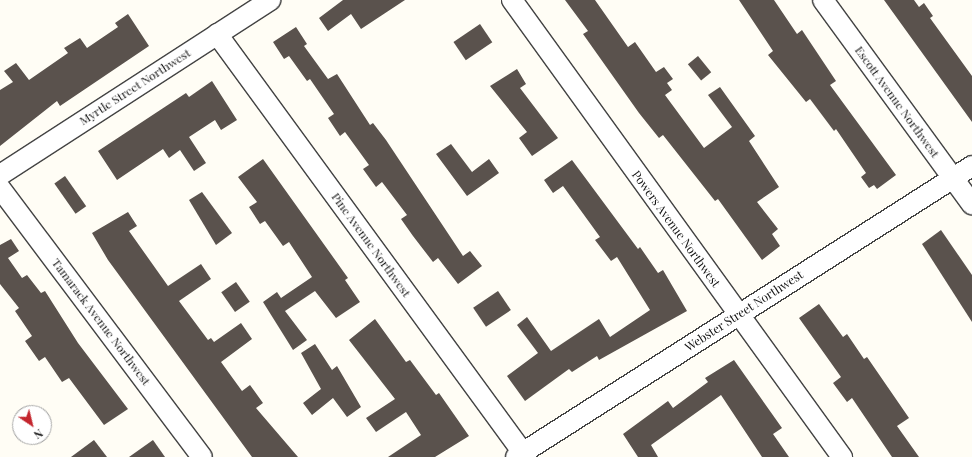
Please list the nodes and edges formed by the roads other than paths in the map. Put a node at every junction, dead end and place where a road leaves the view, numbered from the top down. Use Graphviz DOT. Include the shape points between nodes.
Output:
graph roads {
  1 [pos="270,0"];
  2 [pos="512,0"];
  3 [pos="823,0"];
  4 [pos="217,34"];
  5 [pos="972,166"];
  6 [pos="0,175"];
  7 [pos="953,178"];
  8 [pos="0,188"];
  9 [pos="972,204"];
  10 [pos="738,315"];
  11 [pos="522,456"];
  12 [pos="202,457"];
  13 [pos="842,457"];
  1 -- 4 [label="street, Myrtle Street Northwest"];
  2 -- 10 [label="street, Powers Avenue Northwest"];
  3 -- 7 [label="street, Escott Avenue Northwest"];
  4 -- 6 [label="street, Myrtle Street Northwest"];
  4 -- 11 [label="street, Pine Avenue Northwest"];
  5 -- 7 [label="street, Webster Street Northwest"];
  7 -- 9 [label="street, Escott Avenue Northwest"];
  7 -- 10 [label="street, Webster Street Northwest"];
  8 -- 12 [label="street, Tamarack Avenue Northwest"];
  10 -- 11 [label="street, Webster Street Northwest"];
  10 -- 13 [label="street, Powers Avenue Northwest"];
}
